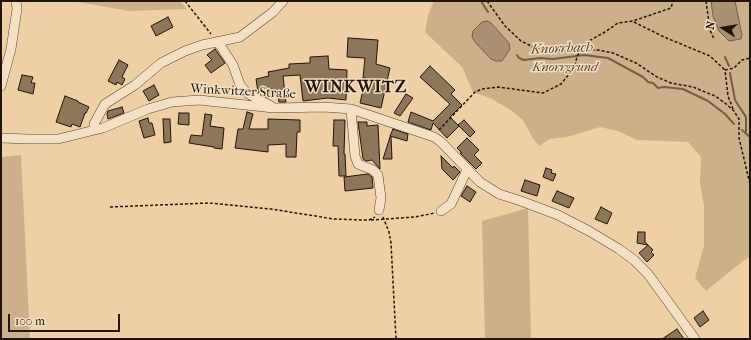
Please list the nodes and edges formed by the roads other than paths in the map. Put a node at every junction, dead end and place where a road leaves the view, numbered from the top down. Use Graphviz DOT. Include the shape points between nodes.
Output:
graph roads {
  1 [pos="16,1"];
  2 [pos="283,1"];
  3 [pos="218,42"];
  4 [pos="1,86"];
  5 [pos="274,108"];
  6 [pos="351,109"];
  7 [pos="94,130"];
  8 [pos="1,138"];
  9 [pos="467,170"];
  10 [pos="441,211"];
  11 [pos="382,215"];
  12 [pos="695,339"];
  1 -- 4 [label="street" via="11,49"];
  2 -- 3 [label="street" via="273,12 240,37"];
  3 -- 5 [label="street" via="233,65 240,85 247,93"];
  3 -- 7 [label="street" via="185,51 161,63 135,85 105,104 94,124"];
  5 -- 6 [label="street, Winkwitzer Straße"];
  5 -- 7 [label="street, Winkwitzer Straße" via="200,100 172,102"];
  6 -- 9 [label="street, Winkwitzer Straße" via="434,137"];
  6 -- 11 [label="street" via="356,161 378,175"];
  7 -- 8 [label="street, Winkwitzer Straße" via="58,139"];
  9 -- 10 [label="street" via="451,204"];
  9 -- 12 [label="street, Winkwitzer Straße" via="499,194 558,215 589,230 634,260 648,274"];
}
